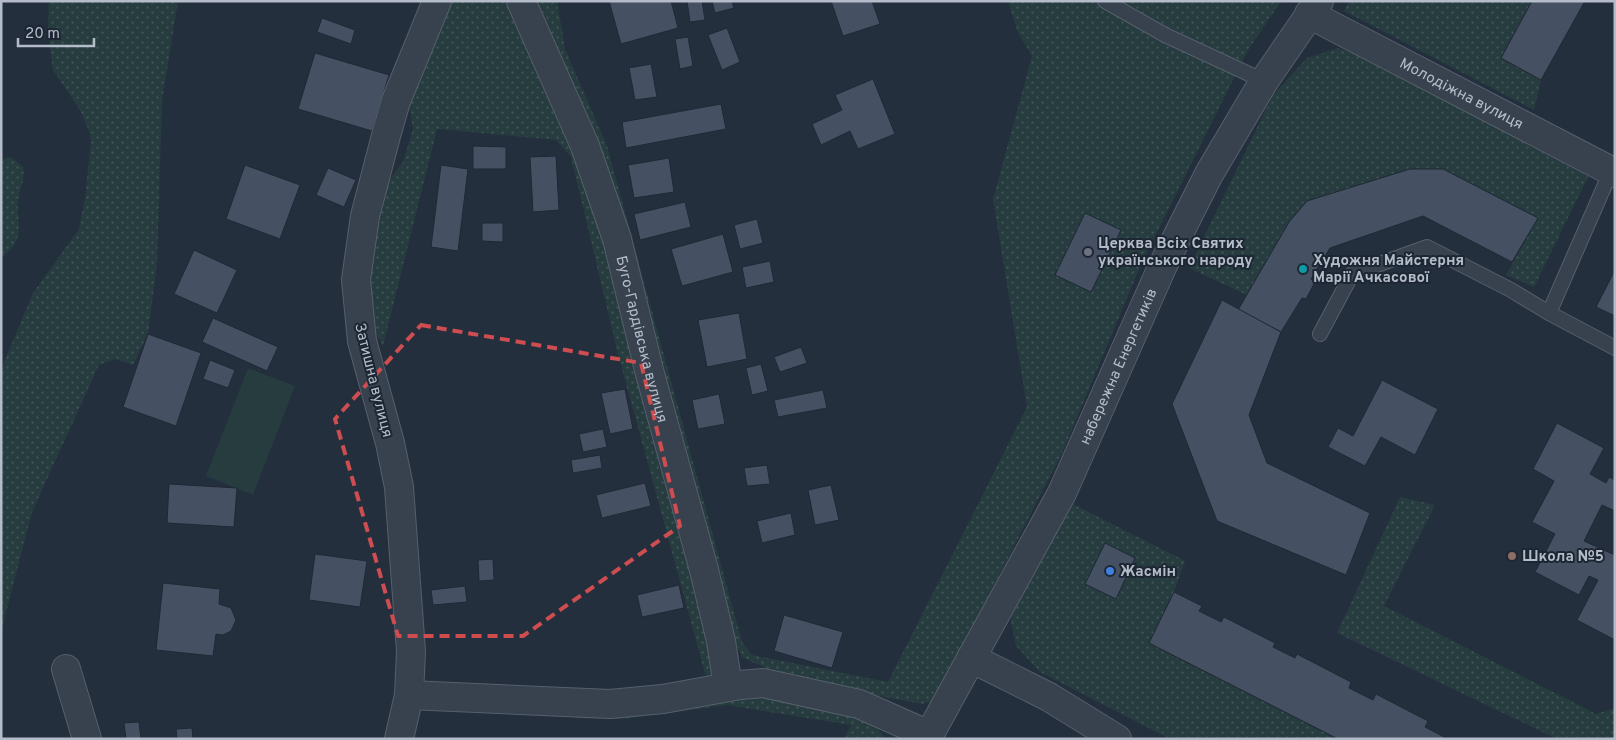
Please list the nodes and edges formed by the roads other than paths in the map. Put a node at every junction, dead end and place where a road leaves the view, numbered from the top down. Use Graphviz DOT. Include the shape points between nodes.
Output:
graph roads {
  1 [pos="437,1"];
  2 [pos="521,1"];
  3 [pos="1105,1"];
  4 [pos="1314,7"];
  5 [pos="1264,81"];
  6 [pos="1613,172"];
  7 [pos="1549,313"];
  8 [pos="1320,334"];
  9 [pos="1615,348"];
  10 [pos="971,658"];
  11 [pos="66,669"];
  12 [pos="728,687"];
  13 [pos="409,695"];
  14 [pos="928,737"];
  15 [pos="1110,737"];
  16 [pos="87,739"];
  17 [pos="400,739"];
  1 -- 13 [label="street, Затишна вулиця" via="396,101 387,132 365,216 356,280 362,341 399,488 411,651"];
  2 -- 12 [label="street, Буго-Гардівська вулиця" via="585,146 616,239 706,579"];
  3 -- 5 [label="lane" via="1165,35"];
  4 -- 5 [label="street, набережна Енергетиків"];
  4 -- 6 [label="street, Молодіжна вулиця"];
  5 -- 10 [label="street, набережна Енергетиків" via="1186,217 1062,493"];
  6 -- 7 [label="lane"];
  7 -- 8 [label="lane" via="1427,247 1352,274"];
  7 -- 9 [label="lane"];
  10 -- 14 [label="street, набережна Енергетиків"];
  10 -- 15 [label="street" via="1049,697"];
  11 -- 16 [label="street"];
  12 -- 13 [label="street" via="662,699 596,704"];
  12 -- 14 [label="street" via="763,683 820,694 871,708"];
  13 -- 17 [label="street, Затишна вулиця"];
}
